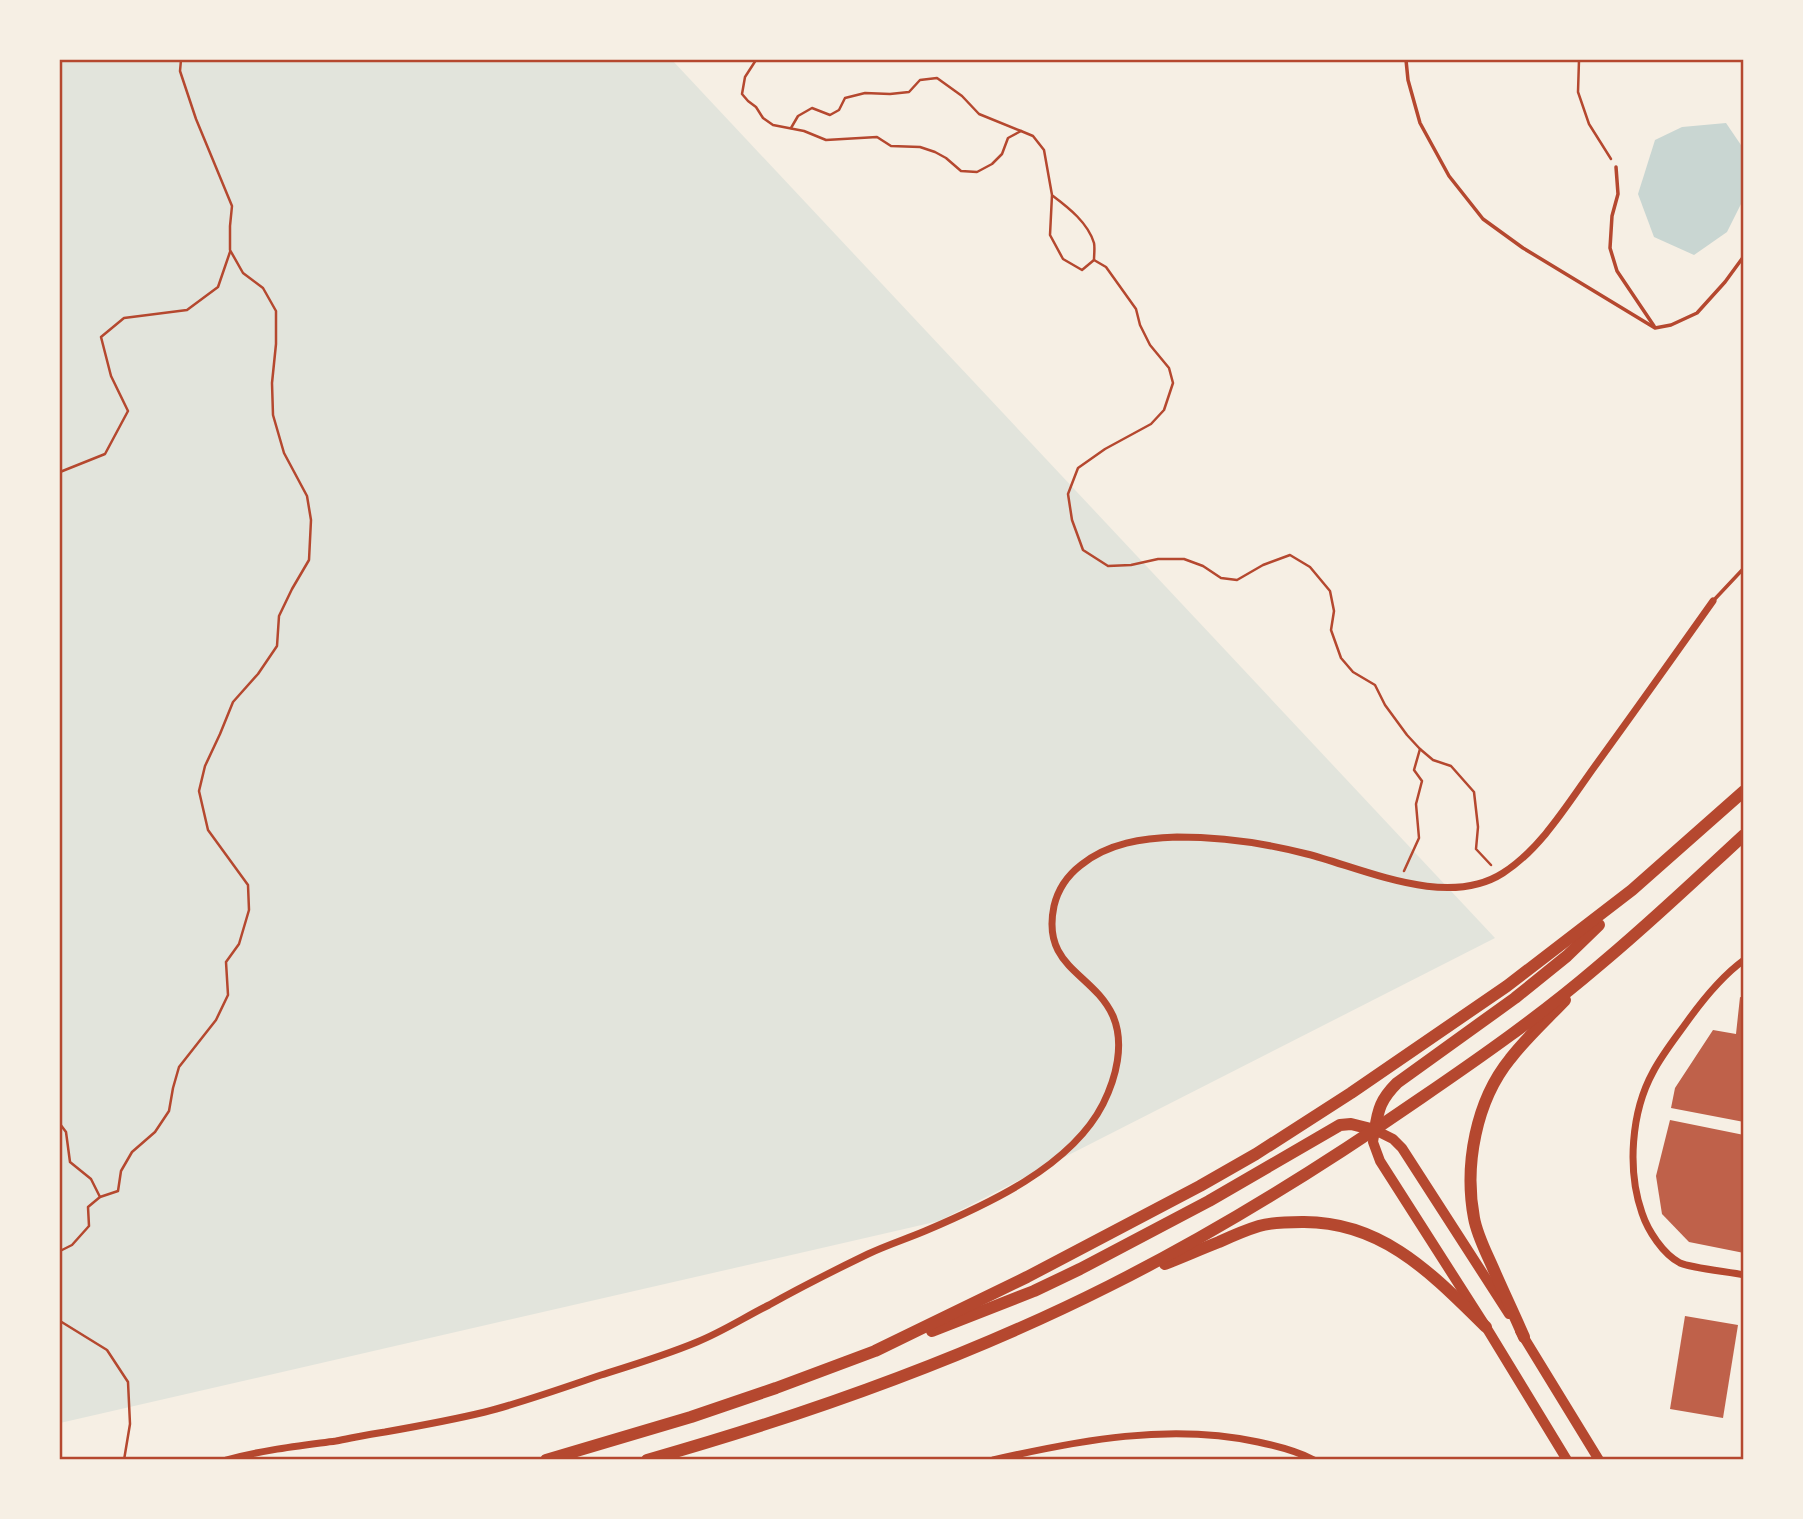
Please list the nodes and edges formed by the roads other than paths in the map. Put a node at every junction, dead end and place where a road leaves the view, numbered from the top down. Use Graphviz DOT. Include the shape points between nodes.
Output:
graph roads {
  1 [pos="1406,60"];
  2 [pos="1616,167"];
  3 [pos="1744,256"];
  4 [pos="1655,328"];
  5 [pos="1744,568"];
  6 [pos="1713,601"];
  7 [pos="1744,790"];
  8 [pos="1744,835"];
  9 [pos="1632,890"];
  10 [pos="1744,960"];
  11 [pos="1595,969"];
  12 [pos="1375,1130"];
  13 [pos="1744,1275"];
  14 [pos="1106,1287"];
  15 [pos="1486,1327"];
  16 [pos="1524,1337"];
  17 [pos="875,1351"];
  18 [pos="226,1460"];
  19 [pos="546,1460"];
  20 [pos="648,1460"];
  21 [pos="993,1460"];
  22 [pos="1314,1460"];
  23 [pos="1567,1460"];
  24 [pos="1599,1460"];
  1 -- 4 [label="lane" via="1420,123 1449,176 1483,219"];
  2 -- 4 [label="lane" via="1618,194 1610,248 1617,271"];
  3 -- 4 [label="lane" via="1697,313"];
  5 -- 6 [label="lane"];
  6 -- 18 [label="street" via="1559,817 1526,855 1500,875 1471,886 1430,887 1303,852 1213,837 1153,838 1114,845 1081,864 1059,889 1051,928 1067,964 1112,1016 1119,1038 1118,1059 1102,1107 1064,1153 1036,1174 675,1350 486,1412"];
  7 -- 9 [label="highway"];
  8 -- 11 [label="highway"];
  9 -- 12 [label="highway" via="1567,956 1396,1083 1381,1102"];
  9 -- 17 [label="highway" via="1487,1000 1256,1154 1038,1271"];
  10 -- 13 [label="street" via="1721,978 1652,1073 1636,1127 1634,1161 1636,1195 1644,1220 1668,1253 1681,1264"];
  11 -- 12 [label="highway"];
  11 -- 16 [label="highway" via="1509,1060 1495,1082 1475,1138 1474,1219"];
  12 -- 14 [label="highway" via="1188,1244"];
  12 -- 15 [label="main road" via="1373,1142 1380,1161"];
  12 -- 16 [label="main road" via="1402,1148"];
  12 -- 17 [label="highway" via="1340,1125 1080,1269 955,1323"];
  14 -- 15 [label="highway" via="1260,1226 1331,1223 1410,1258"];
  14 -- 20 [label="highway" via="886,1383"];
  15 -- 23 [label="main road"];
  16 -- 24 [label="main road"];
  17 -- 19 [label="highway" via="691,1417"];
  21 -- 22 [label="street" via="1098,1439 1168,1433 1238,1438"];
}
